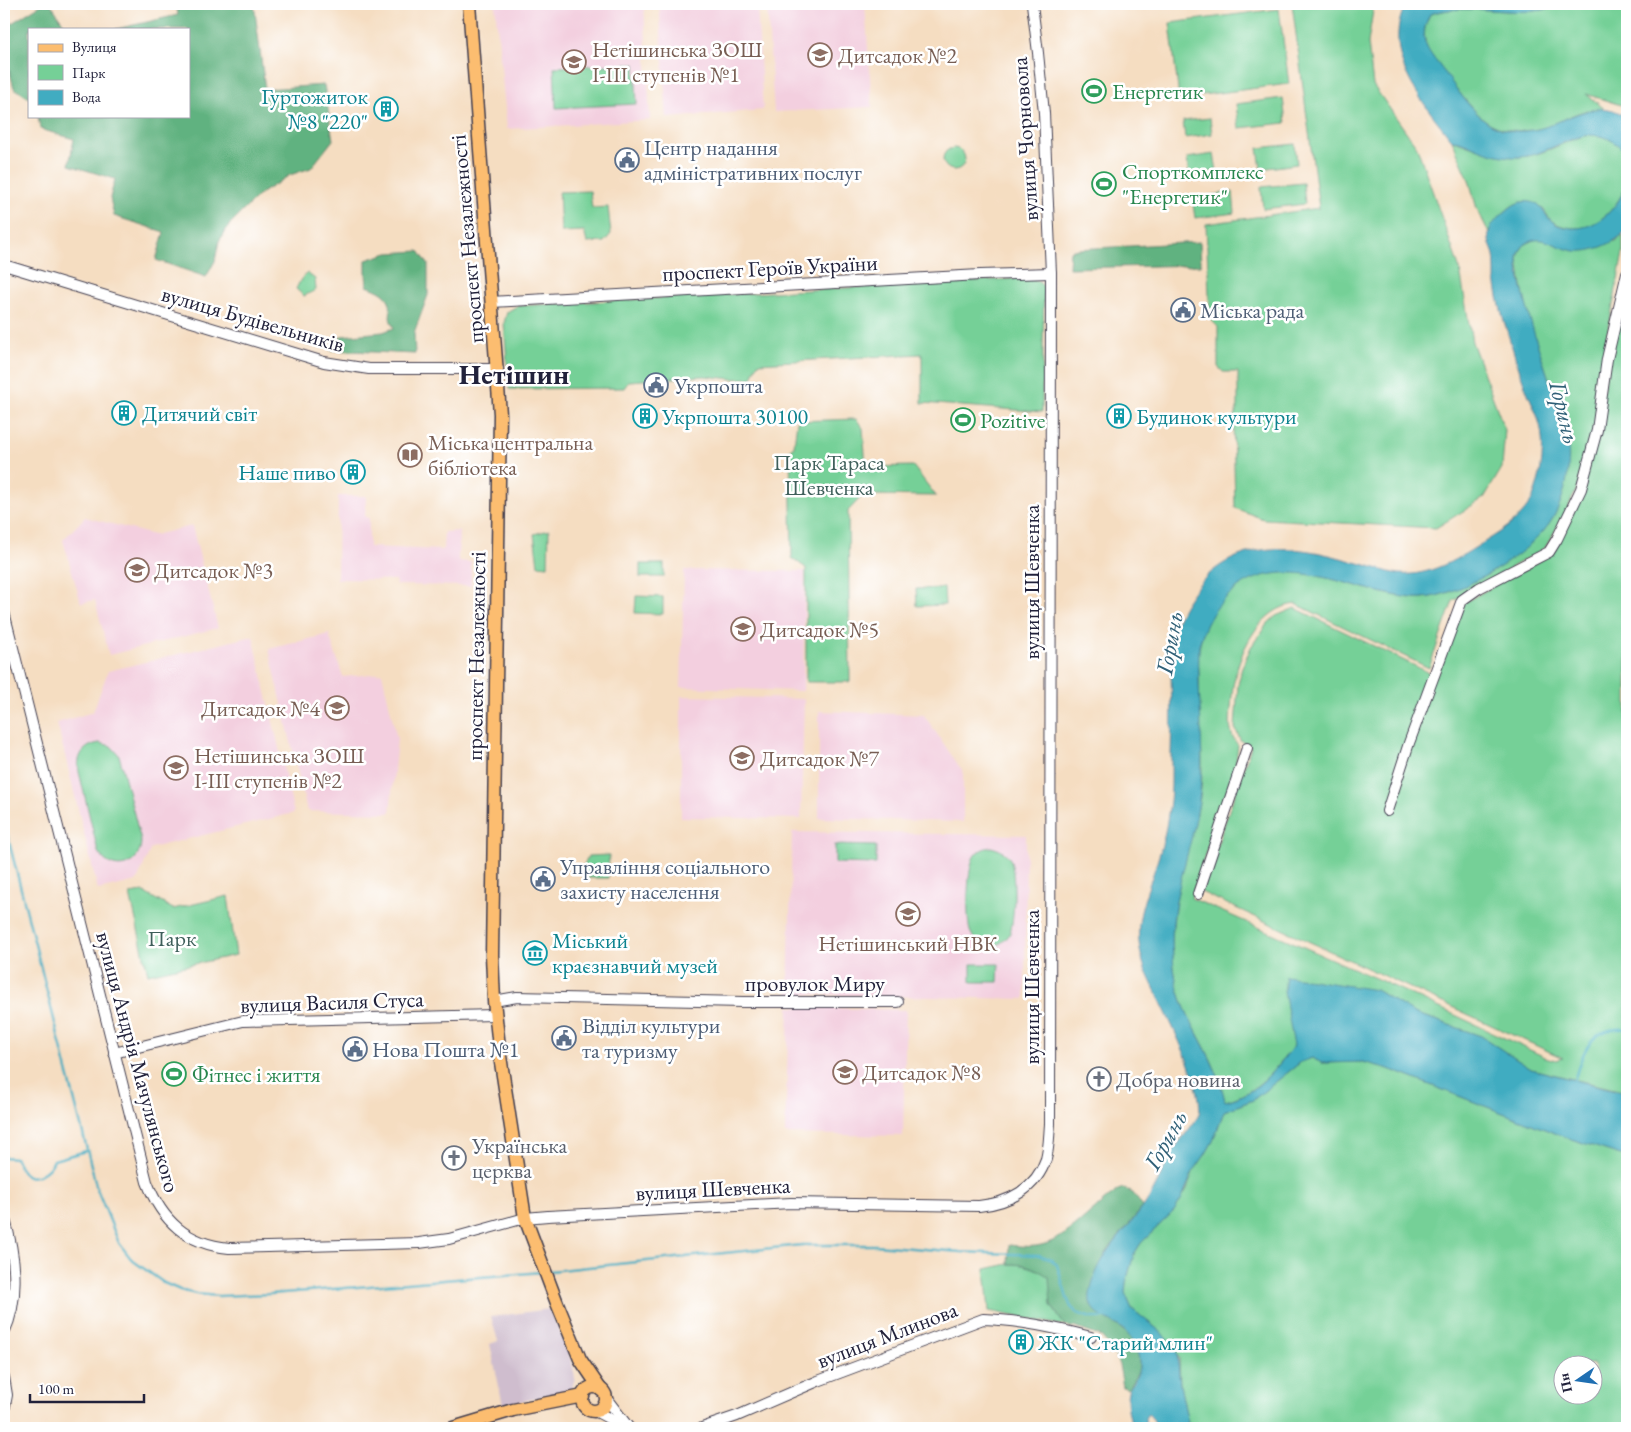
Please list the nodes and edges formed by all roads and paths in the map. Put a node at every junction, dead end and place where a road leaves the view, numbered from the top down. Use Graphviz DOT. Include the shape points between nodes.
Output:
graph roads {
  1 [pos="469,4"];
  2 [pos="1032,4"];
  3 [pos="4,264"];
  4 [pos="1051,273"];
  5 [pos="1627,273"];
  6 [pos="491,302"];
  7 [pos="498,369"];
  8 [pos="4,612"];
  9 [pos="1247,748"];
  10 [pos="1387,811"];
  11 [pos="1198,894"];
  12 [pos="494,1002"];
  13 [pos="898,1002"];
  14 [pos="495,1015"];
  15 [pos="114,1053"];
  16 [pos="4,1216"];
  17 [pos="525,1218"];
  18 [pos="4,1333"];
  19 [pos="1091,1338"];
  20 [pos="580,1359"];
  21 [pos="4,1377"];
  22 [pos="584,1394"];
  23 [pos="603,1394"];
  24 [pos="560,1401"];
  25 [pos="4,1411"];
  26 [pos="592,1411"];
  27 [pos="453,1428"];
  28 [pos="628,1428"];
  29 [pos="702,1428"];
  1 -- 6 [label="main road, проспект Незалежності"];
  2 -- 4 [label="street, вулиця Чорновола" via="1044,113"];
  3 -- 7 [label="street, вулиця Будівельників" via="324,362 369,369"];
  4 -- 6 [label="street, проспект Героїв України"];
  4 -- 17 [label="street, вулиця Шевченка" via="1050,1124 1048,1149 1036,1178 1020,1193 996,1204 980,1206 791,1203"];
  5 -- 10 [label="street" via="1607,359 1597,430 1581,489 1549,552 1462,600"];
  6 -- 7 [label="main road, проспект Незалежності"];
  7 -- 12 [label="main road, проспект Незалежності"];
  8 -- 15 [label="street, вулиця Андрія Мачулянського"];
  9 -- 11 [label="street"];
  12 -- 13 [label="street, провулок Миру" via="517,997"];
  12 -- 14 [label="main road, проспект Незалежності"];
  14 -- 15 [label="street, вулиця Василя Стуса" via="243,1020"];
  14 -- 17 [label="main road, проспект Незалежності"];
  15 -- 17 [label="street, вулиця Андрія Мачулянського" via="152,1197 168,1220 204,1244 246,1249 419,1243 449,1239"];
  16 -- 18 [label="street" via="14,1259 12,1312"];
  17 -- 20 [label="main road, проспект Незалежності"];
  19 -- 29 [label="street, вулиця Млинова" via="1055,1328 983,1319"];
  20 -- 22 [label="main road"];
  20 -- 23 [label="main road"];
  21 -- 25 [label="street" via="7,1394"];
  22 -- 23 [label="main road" via="593,1388"];
  22 -- 24 [label="main road"];
  22 -- 26 [label="main road" via="583,1403"];
  23 -- 26 [label="main road" via="602,1408"];
  23 -- 28 [label="street"];
  24 -- 26 [label="main road"];
  24 -- 27 [label="main road" via="513,1410"];
  26 -- 28 [label="street"];
}
